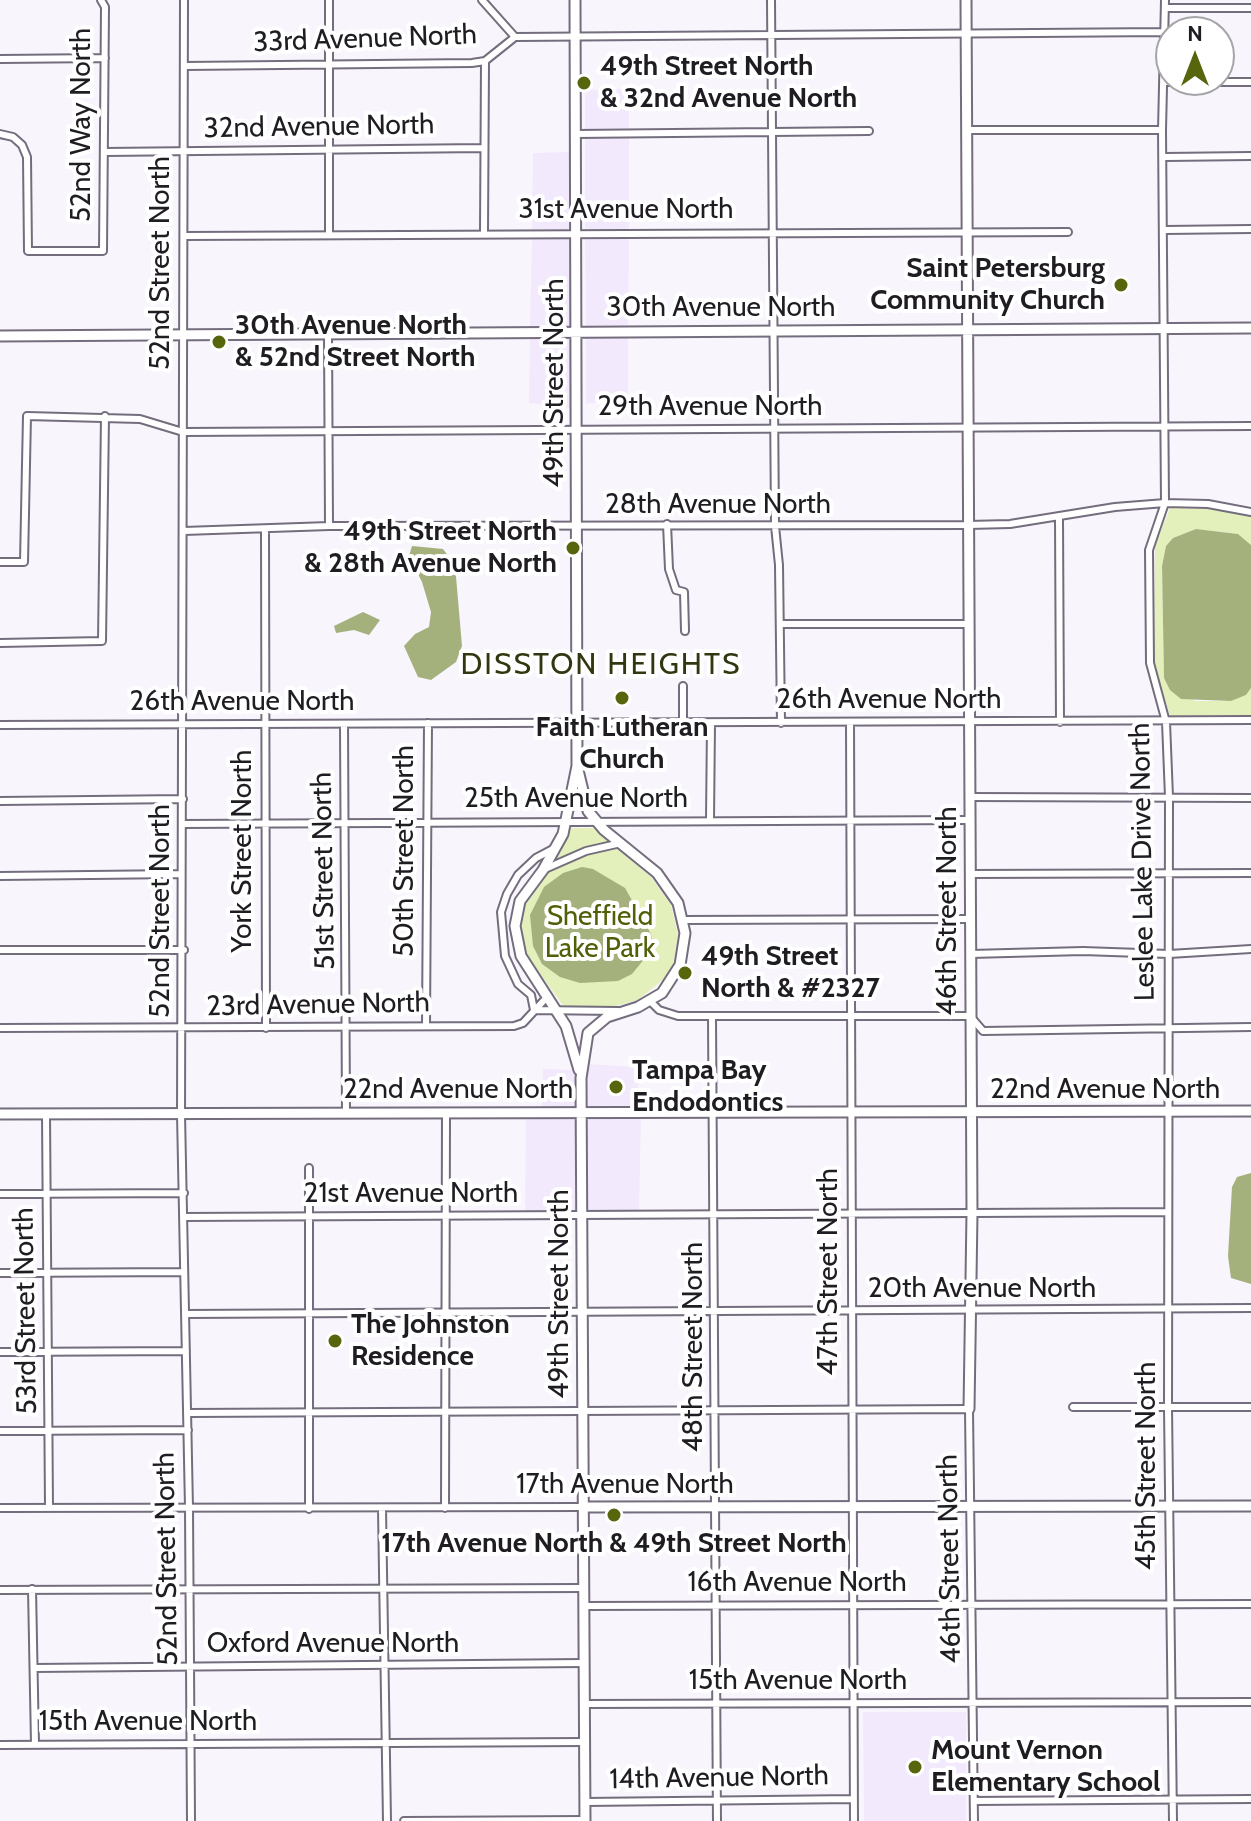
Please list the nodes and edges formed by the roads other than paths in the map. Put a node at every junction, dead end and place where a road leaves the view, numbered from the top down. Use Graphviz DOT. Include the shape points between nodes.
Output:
graph roads {
  1 [pos="101,0"];
  2 [pos="184,0"];
  3 [pos="329,0"];
  4 [pos="482,0"];
  5 [pos="575,0"];
  6 [pos="771,0"];
  7 [pos="966,0"];
  8 [pos="1165,4"];
  9 [pos="1251,8"];
  10 [pos="1155,32"];
  11 [pos="966,33"];
  12 [pos="771,34"];
  13 [pos="515,37"];
  14 [pos="576,37"];
  15 [pos="105,58"];
  16 [pos="0,59"];
  17 [pos="485,61"];
  18 [pos="185,66"];
  19 [pos="329,66"];
  20 [pos="1163,96"];
  21 [pos="967,130"];
  22 [pos="1162,130"];
  23 [pos="869,131"];
  24 [pos="770,133"];
  25 [pos="0,134"];
  26 [pos="576,134"];
  27 [pos="484,148"];
  28 [pos="330,150"];
  29 [pos="183,151"];
  30 [pos="105,152"];
  31 [pos="1251,156"];
  32 [pos="1165,157"];
  33 [pos="1251,229"];
  34 [pos="1165,230"];
  35 [pos="484,232"];
  36 [pos="773,232"];
  37 [pos="967,232"];
  38 [pos="1068,232"];
  39 [pos="576,233"];
  40 [pos="329,235"];
  41 [pos="184,236"];
  42 [pos="1164,327"];
  43 [pos="1251,328"];
  44 [pos="773,329"];
  45 [pos="968,329"];
  46 [pos="575,331"];
  47 [pos="328,333"];
  48 [pos="0,336"];
  49 [pos="184,336"];
  50 [pos="105,416"];
  51 [pos="1165,426"];
  52 [pos="1251,426"];
  53 [pos="968,427"];
  54 [pos="775,428"];
  55 [pos="329,430"];
  56 [pos="577,430"];
  57 [pos="183,432"];
  58 [pos="1165,503"];
  59 [pos="1251,512"];
  60 [pos="1059,518"];
  61 [pos="667,524"];
  62 [pos="968,525"];
  63 [pos="329,526"];
  64 [pos="775,526"];
  65 [pos="578,528"];
  66 [pos="265,529"];
  67 [pos="184,531"];
  68 [pos="0,562"];
  69 [pos="780,624"];
  70 [pos="969,624"];
  71 [pos="685,631"];
  72 [pos="0,643"];
  73 [pos="683,686"];
  74 [pos="1251,720"];
  75 [pos="182,722"];
  76 [pos="683,722"];
  77 [pos="850,722"];
  78 [pos="969,722"];
  79 [pos="1060,722"];
  80 [pos="1166,722"];
  81 [pos="263,723"];
  82 [pos="428,723"];
  83 [pos="578,723"];
  84 [pos="711,723"];
  85 [pos="781,723"];
  86 [pos="0,725"];
  87 [pos="344,725"];
  88 [pos="577,766"];
  89 [pos="970,797"];
  90 [pos="1169,797"];
  91 [pos="1251,798"];
  92 [pos="183,799"];
  93 [pos="0,801"];
  94 [pos="849,819"];
  95 [pos="710,820"];
  96 [pos="970,820"];
  97 [pos="428,821"];
  98 [pos="595,821"];
  99 [pos="265,822"];
  100 [pos="346,822"];
  101 [pos="566,822"];
  102 [pos="182,824"];
  103 [pos="621,843"];
  104 [pos="555,848"];
  105 [pos="543,870"];
  106 [pos="1251,873"];
  107 [pos="181,874"];
  108 [pos="971,874"];
  109 [pos="1169,874"];
  110 [pos="0,876"];
  111 [pos="970,919"];
  112 [pos="683,920"];
  113 [pos="851,920"];
  114 [pos="1251,949"];
  115 [pos="0,950"];
  116 [pos="184,950"];
  117 [pos="971,954"];
  118 [pos="1169,954"];
  119 [pos="548,996"];
  120 [pos="650,1001"];
  121 [pos="534,1010"];
  122 [pos="556,1011"];
  123 [pos="623,1011"];
  124 [pos="850,1016"];
  125 [pos="970,1016"];
  126 [pos="712,1017"];
  127 [pos="347,1026"];
  128 [pos="426,1026"];
  129 [pos="1169,1027"];
  130 [pos="1251,1027"];
  131 [pos="0,1028"];
  132 [pos="266,1028"];
  133 [pos="183,1029"];
  134 [pos="581,1078"];
  135 [pos="715,1111"];
  136 [pos="1251,1111"];
  137 [pos="346,1112"];
  138 [pos="581,1112"];
  139 [pos="1169,1112"];
  140 [pos="446,1113"];
  141 [pos="971,1113"];
  142 [pos="0,1114"];
  143 [pos="46,1114"];
  144 [pos="181,1114"];
  145 [pos="850,1114"];
  146 [pos="309,1168"];
  147 [pos="184,1193"];
  148 [pos="0,1194"];
  149 [pos="46,1194"];
  150 [pos="1168,1212"];
  151 [pos="972,1213"];
  152 [pos="716,1214"];
  153 [pos="851,1214"];
  154 [pos="581,1215"];
  155 [pos="309,1216"];
  156 [pos="446,1216"];
  157 [pos="183,1217"];
  158 [pos="184,1272"];
  159 [pos="0,1273"];
  160 [pos="47,1273"];
  161 [pos="1251,1308"];
  162 [pos="851,1311"];
  163 [pos="971,1311"];
  164 [pos="1169,1311"];
  165 [pos="716,1312"];
  166 [pos="446,1313"];
  167 [pos="582,1313"];
  168 [pos="185,1314"];
  169 [pos="307,1314"];
  170 [pos="186,1351"];
  171 [pos="0,1352"];
  172 [pos="48,1352"];
  173 [pos="1073,1407"];
  174 [pos="1168,1407"];
  175 [pos="1251,1407"];
  176 [pos="969,1409"];
  177 [pos="716,1410"];
  178 [pos="852,1410"];
  179 [pos="583,1411"];
  180 [pos="309,1412"];
  181 [pos="446,1412"];
  182 [pos="188,1413"];
  183 [pos="188,1430"];
  184 [pos="0,1431"];
  185 [pos="49,1431"];
  186 [pos="971,1505"];
  187 [pos="717,1506"];
  188 [pos="852,1506"];
  189 [pos="1251,1506"];
  190 [pos="583,1507"];
  191 [pos="1169,1507"];
  192 [pos="0,1508"];
  193 [pos="49,1508"];
  194 [pos="189,1508"];
  195 [pos="445,1508"];
  196 [pos="309,1509"];
  197 [pos="382,1509"];
  198 [pos="383,1587"];
  199 [pos="584,1588"];
  200 [pos="32,1589"];
  201 [pos="190,1589"];
  202 [pos="0,1590"];
  203 [pos="853,1603"];
  204 [pos="1251,1604"];
  205 [pos="717,1605"];
  206 [pos="974,1605"];
  207 [pos="1170,1605"];
  208 [pos="584,1606"];
  209 [pos="584,1663"];
  210 [pos="385,1666"];
  211 [pos="190,1667"];
  212 [pos="34,1668"];
  213 [pos="1172,1702"];
  214 [pos="1251,1702"];
  215 [pos="717,1703"];
  216 [pos="853,1703"];
  217 [pos="974,1703"];
  218 [pos="584,1704"];
  219 [pos="386,1741"];
  220 [pos="585,1742"];
  221 [pos="35,1744"];
  222 [pos="190,1744"];
  223 [pos="0,1745"];
  224 [pos="854,1799"];
  225 [pos="1173,1799"];
  226 [pos="1251,1799"];
  227 [pos="974,1801"];
  228 [pos="585,1802"];
  229 [pos="717,1802"];
  230 [pos="585,1820"];
  231 [pos="191,1821"];
  232 [pos="387,1821"];
  233 [pos="404,1821"];
  234 [pos="717,1821"];
  235 [pos="854,1821"];
  236 [pos="974,1821"];
  237 [pos="1173,1821"];
  1 -- 15 [label="street, 52nd Way North"];
  2 -- 18 [label="street, 52nd Street North"];
  3 -- 19 [label="street"];
  4 -- 13 [label="street"];
  5 -- 14 [label="main road, 49th Street North"];
  6 -- 12 [label="street"];
  7 -- 11 [label="main road, 46th Street North"];
  8 -- 9 [label="street"];
  10 -- 11 [label="street, 33rd Avenue North"];
  11 -- 12 [label="street, 33rd Avenue North"];
  11 -- 21 [label="main road, 46th Street North"];
  12 -- 14 [label="street, 33rd Avenue North"];
  12 -- 24 [label="street"];
  13 -- 14 [label="street, 33rd Avenue North"];
  13 -- 17 [label="street, 33rd Avenue North"];
  14 -- 26 [label="main road, 49th Street North"];
  15 -- 16 [label="street"];
  15 -- 30 [label="street, 52nd Way North"];
  17 -- 19 [label="street, 33rd Avenue North"];
  17 -- 27 [label="street"];
  18 -- 19 [label="street, 33rd Avenue North"];
  18 -- 29 [label="street, 52nd Street North"];
  19 -- 28 [label="street"];
  20 -- 22 [label="street"];
  21 -- 22 [label="street"];
  21 -- 37 [label="main road, 46th Street North"];
  22 -- 32 [label="street"];
  23 -- 24 [label="street"];
  24 -- 26 [label="street"];
  24 -- 36 [label="street"];
  25 -- 30 [label="street, 52nd Way North" via="13,137 27,157 28,251 103,251"];
  26 -- 39 [label="main road, 49th Street North"];
  27 -- 28 [label="street, 32nd Avenue North"];
  27 -- 35 [label="street"];
  28 -- 29 [label="street, 32nd Avenue North"];
  28 -- 40 [label="street"];
  29 -- 30 [label="street, 32nd Avenue North"];
  29 -- 41 [label="street, 52nd Street North"];
  31 -- 32 [label="street"];
  32 -- 34 [label="street"];
  33 -- 34 [label="street"];
  34 -- 42 [label="street"];
  35 -- 39 [label="street, 31st Avenue North"];
  35 -- 40 [label="street, 31st Avenue North"];
  36 -- 37 [label="street, 31st Avenue North"];
  36 -- 39 [label="street, 31st Avenue North"];
  36 -- 44 [label="street"];
  37 -- 38 [label="street, 31st Avenue North"];
  37 -- 45 [label="main road, 46th Street North"];
  39 -- 46 [label="main road, 49th Street North"];
  40 -- 41 [label="street, 31st Avenue North"];
  41 -- 49 [label="street, 52nd Street North"];
  42 -- 43 [label="main road, 30th Avenue North"];
  42 -- 45 [label="main road, 30th Avenue North"];
  42 -- 51 [label="street, Leslee Lake Drive North"];
  44 -- 45 [label="main road, 30th Avenue North"];
  44 -- 46 [label="main road, 30th Avenue North"];
  44 -- 54 [label="street"];
  45 -- 53 [label="main road, 46th Street North"];
  46 -- 47 [label="main road, 30th Avenue North"];
  46 -- 56 [label="main road, 49th Street North"];
  47 -- 49 [label="main road, 30th Avenue North"];
  47 -- 55 [label="street"];
  48 -- 49 [label="main road, 30th Avenue North"];
  49 -- 57 [label="street, 52nd Street North"];
  50 -- 57 [label="street, 29th Avenue North" via="140,419"];
  50 -- 68 [label="street, 29th Avenue North" via="27,416 24,562"];
  50 -- 72 [label="street" via="102,641"];
  51 -- 52 [label="street, 29th Avenue North"];
  51 -- 53 [label="street, 29th Avenue North"];
  51 -- 58 [label="street, Leslee Lake Drive North"];
  53 -- 54 [label="street, 29th Avenue North"];
  53 -- 62 [label="main road, 46th Street North"];
  54 -- 56 [label="street, 29th Avenue North"];
  54 -- 64 [label="street"];
  55 -- 56 [label="street, 29th Avenue North"];
  55 -- 57 [label="street, 29th Avenue North"];
  55 -- 63 [label="street"];
  56 -- 65 [label="main road, 49th Street North"];
  57 -- 67 [label="street, 52nd Street North"];
  58 -- 59 [label="street, 28th Avenue North"];
  58 -- 60 [label="street, 28th Avenue North"];
  58 -- 80 [label="street, Leslee Lake Drive North" via="1149,550 1150,663"];
  60 -- 62 [label="street, 28th Avenue North"];
  60 -- 79 [label="street"];
  61 -- 64 [label="street, 28th Avenue North"];
  61 -- 65 [label="street, 28th Avenue North"];
  61 -- 71 [label="street" via="669,569 676,590 684,592"];
  62 -- 64 [label="street, 28th Avenue North"];
  62 -- 70 [label="main road, 46th Street North"];
  63 -- 65 [label="street, 28th Avenue North"];
  63 -- 66 [label="street, 28th Avenue North"];
  64 -- 69 [label="street"];
  65 -- 83 [label="main road, 49th Street North"];
  66 -- 67 [label="street, 28th Avenue North"];
  66 -- 81 [label="street, York Street North"];
  67 -- 75 [label="street, 52nd Street North"];
  69 -- 70 [label="street"];
  69 -- 85 [label="street"];
  70 -- 78 [label="main road, 46th Street North"];
  73 -- 76 [label="street"];
  74 -- 80 [label="street, 26th Avenue North"];
  75 -- 81 [label="street, 26th Avenue North"];
  75 -- 86 [label="street, 26th Avenue North"];
  75 -- 92 [label="street, 52nd Street North"];
  76 -- 83 [label="street, 26th Avenue North"];
  76 -- 84 [label="street, 26th Avenue North"];
  77 -- 78 [label="street, 26th Avenue North"];
  77 -- 85 [label="street, 26th Avenue North"];
  77 -- 94 [label="street, 47th Street North"];
  78 -- 79 [label="street, 26th Avenue North"];
  78 -- 89 [label="main road, 46th Street North"];
  79 -- 80 [label="street, 26th Avenue North"];
  80 -- 90 [label="street, Leslee Lake Drive North"];
  81 -- 87 [label="street, 26th Avenue North"];
  81 -- 99 [label="street, York Street North"];
  82 -- 83 [label="street, 26th Avenue North"];
  82 -- 87 [label="street, 26th Avenue North"];
  82 -- 97 [label="street, 50th Street North"];
  83 -- 88 [label="main road, 49th Street North"];
  84 -- 85 [label="street, 26th Avenue North"];
  84 -- 95 [label="street"];
  87 -- 100 [label="street, 51st Street North"];
  88 -- 98 [label="main road, 49th Street North"];
  88 -- 101 [label="main road, 49th Street North"];
  89 -- 90 [label="street"];
  89 -- 96 [label="main road, 46th Street North"];
  90 -- 91 [label="street"];
  90 -- 109 [label="street, Leslee Lake Drive North"];
  92 -- 93 [label="street"];
  92 -- 102 [label="street, 52nd Street North"];
  94 -- 95 [label="street, 25th Avenue North"];
  94 -- 96 [label="street, 25th Avenue North"];
  94 -- 113 [label="street, 47th Street North"];
  95 -- 98 [label="street, 25th Avenue North"];
  96 -- 108 [label="main road, 46th Street North"];
  97 -- 100 [label="street, 25th Avenue North"];
  97 -- 101 [label="street, 25th Avenue North"];
  97 -- 128 [label="street, 50th Street North"];
  98 -- 101 [label="street, 25th Avenue North"];
  98 -- 103 [label="main road, 49th Street North"];
  99 -- 100 [label="street, 25th Avenue North"];
  99 -- 102 [label="street, 25th Avenue North"];
  99 -- 132 [label="street, York Street North"];
  100 -- 127 [label="street, 51st Street North"];
  101 -- 104 [label="main road, 49th Street North"];
  102 -- 107 [label="street, 52nd Street North"];
  103 -- 105 [label="street"];
  103 -- 112 [label="main road, 49th Street North" via="657,873"];
  104 -- 105 [label="main road, 49th Street North"];
  104 -- 121 [label="street" via="518,875 501,912 505,956 518,984 531,995"];
  105 -- 119 [label="main road" via="520,901 515,926 521,956"];
  106 -- 109 [label="street"];
  107 -- 110 [label="street"];
  107 -- 116 [label="street, 52nd Street North"];
  108 -- 109 [label="street"];
  108 -- 111 [label="main road, 46th Street North"];
  109 -- 118 [label="street, Leslee Lake Drive North"];
  111 -- 113 [label="street"];
  111 -- 117 [label="main road, 46th Street North"];
  112 -- 113 [label="street"];
  112 -- 120 [label="main road, 49th Street North" via="680,965 673,980"];
  113 -- 124 [label="street, 47th Street North"];
  114 -- 118 [label="street"];
  115 -- 116 [label="street"];
  116 -- 133 [label="street, 52nd Street North"];
  117 -- 118 [label="street"];
  117 -- 125 [label="main road, 46th Street North"];
  118 -- 129 [label="street, Leslee Lake Drive North"];
  119 -- 121 [label="street, 23rd Avenue North"];
  119 -- 122 [label="main road"];
  120 -- 123 [label="main road, 49th Street North"];
  120 -- 126 [label="street" via="668,1014"];
  121 -- 122 [label="street, 23rd Avenue North"];
  121 -- 128 [label="street, 23rd Avenue North" via="519,1025"];
  122 -- 123 [label="street"];
  122 -- 134 [label="main road" via="566,1026"];
  123 -- 134 [label="main road, 49th Street North" via="588,1033"];
  124 -- 125 [label="street"];
  124 -- 126 [label="street"];
  124 -- 145 [label="street, 47th Street North"];
  125 -- 129 [label="street" via="983,1031"];
  125 -- 141 [label="main road, 46th Street North"];
  126 -- 135 [label="street, 48th Street North"];
  127 -- 128 [label="street, 23rd Avenue North"];
  127 -- 132 [label="street, 23rd Avenue North"];
  127 -- 137 [label="street, 51st Street North"];
  129 -- 130 [label="street"];
  129 -- 139 [label="street, Leslee Lake Drive North"];
  131 -- 133 [label="street, 23rd Avenue North"];
  132 -- 133 [label="street, 23rd Avenue North"];
  133 -- 144 [label="street, 52nd Street North"];
  134 -- 138 [label="main road, 49th Street North"];
  135 -- 138 [label="main road, 22nd Avenue North"];
  135 -- 145 [label="main road, 22nd Avenue North"];
  135 -- 152 [label="street, 48th Street North"];
  136 -- 139 [label="main road, 22nd Avenue North"];
  137 -- 140 [label="main road, 22nd Avenue North"];
  137 -- 144 [label="main road, 22nd Avenue North"];
  138 -- 140 [label="main road, 22nd Avenue North"];
  138 -- 154 [label="main road, 49th Street North"];
  139 -- 141 [label="main road, 22nd Avenue North"];
  139 -- 150 [label="street, 45th Street North"];
  140 -- 156 [label="street"];
  141 -- 145 [label="main road, 22nd Avenue North"];
  141 -- 151 [label="main road, 46th Street North"];
  142 -- 143 [label="main road, 22nd Avenue North"];
  143 -- 144 [label="main road, 22nd Avenue North"];
  143 -- 149 [label="street, 53rd Street North"];
  144 -- 147 [label="street, 52nd Street North"];
  145 -- 153 [label="street, 47th Street North"];
  146 -- 155 [label="street"];
  147 -- 149 [label="street"];
  147 -- 157 [label="street, 52nd Street North"];
  148 -- 149 [label="street"];
  149 -- 160 [label="street, 53rd Street North"];
  150 -- 151 [label="street, 21st Avenue North"];
  150 -- 164 [label="street, 45th Street North"];
  151 -- 153 [label="street, 21st Avenue North"];
  151 -- 163 [label="main road, 46th Street North"];
  152 -- 153 [label="street, 21st Avenue North"];
  152 -- 154 [label="street, 21st Avenue North"];
  152 -- 165 [label="street, 48th Street North"];
  153 -- 162 [label="street, 47th Street North"];
  154 -- 156 [label="street, 21st Avenue North"];
  154 -- 167 [label="main road, 49th Street North"];
  155 -- 156 [label="street, 21st Avenue North"];
  155 -- 157 [label="street, 21st Avenue North"];
  155 -- 169 [label="street"];
  156 -- 166 [label="street"];
  157 -- 158 [label="street, 52nd Street North"];
  158 -- 160 [label="street"];
  158 -- 168 [label="street, 52nd Street North"];
  159 -- 160 [label="street"];
  160 -- 172 [label="street, 53rd Street North"];
  161 -- 164 [label="street, 20th Avenue North"];
  162 -- 163 [label="street, 20th Avenue North"];
  162 -- 165 [label="street, 20th Avenue North"];
  162 -- 178 [label="street, 47th Street North"];
  163 -- 164 [label="street, 20th Avenue North"];
  163 -- 176 [label="main road, 46th Street North"];
  164 -- 174 [label="street, 45th Street North"];
  165 -- 167 [label="street, 20th Avenue North"];
  165 -- 177 [label="street, 48th Street North"];
  166 -- 167 [label="street, 20th Avenue North"];
  166 -- 169 [label="street, 20th Avenue North"];
  166 -- 181 [label="street"];
  167 -- 179 [label="main road, 49th Street North"];
  168 -- 169 [label="street, 20th Avenue North"];
  168 -- 170 [label="street, 52nd Street North"];
  169 -- 180 [label="street"];
  170 -- 172 [label="street"];
  170 -- 182 [label="street, 52nd Street North"];
  171 -- 172 [label="street"];
  172 -- 185 [label="street, 53rd Street North"];
  173 -- 174 [label="street"];
  174 -- 175 [label="street"];
  174 -- 191 [label="street, 45th Street North"];
  176 -- 178 [label="street"];
  176 -- 186 [label="street, 46th Street North"];
  177 -- 178 [label="street"];
  177 -- 179 [label="street"];
  177 -- 187 [label="street, 48th Street North"];
  178 -- 188 [label="street, 47th Street North"];
  179 -- 181 [label="street"];
  179 -- 190 [label="main road, 49th Street North"];
  180 -- 181 [label="street"];
  180 -- 182 [label="street"];
  180 -- 196 [label="street"];
  181 -- 195 [label="street"];
  182 -- 183 [label="street, 52nd Street North"];
  183 -- 185 [label="street"];
  183 -- 194 [label="street, 52nd Street North"];
  184 -- 185 [label="street"];
  185 -- 193 [label="street, 53rd Street North"];
  186 -- 188 [label="main road, 17th Avenue North"];
  186 -- 191 [label="main road, 17th Avenue North"];
  186 -- 206 [label="street, 46th Street North"];
  187 -- 188 [label="main road, 17th Avenue North"];
  187 -- 190 [label="main road, 17th Avenue North"];
  187 -- 205 [label="street, 48th Street North"];
  188 -- 203 [label="street, 47th Street North"];
  189 -- 191 [label="main road, 17th Avenue North"];
  190 -- 195 [label="street, 17th Avenue North"];
  190 -- 199 [label="main road, 49th Street North"];
  191 -- 207 [label="street, 45th Street North"];
  192 -- 193 [label="street, 17th Avenue North"];
  193 -- 194 [label="street, 17th Avenue North"];
  194 -- 196 [label="street, 17th Avenue North"];
  194 -- 201 [label="street, 52nd Street North"];
  195 -- 197 [label="street, 17th Avenue North"];
  196 -- 197 [label="street, 17th Avenue North"];
  197 -- 198 [label="street"];
  198 -- 199 [label="street"];
  198 -- 201 [label="street"];
  198 -- 210 [label="street"];
  199 -- 208 [label="main road, 49th Street North"];
  200 -- 201 [label="street"];
  200 -- 202 [label="street"];
  200 -- 212 [label="street"];
  201 -- 211 [label="street, 52nd Street North"];
  203 -- 205 [label="street, 16th Avenue North"];
  203 -- 206 [label="street, 16th Avenue North"];
  203 -- 216 [label="street, 47th Street North"];
  204 -- 207 [label="street, 16th Avenue North"];
  205 -- 208 [label="street, 16th Avenue North"];
  205 -- 215 [label="street, 48th Street North"];
  206 -- 207 [label="street, 16th Avenue North"];
  206 -- 217 [label="street, 46th Street North"];
  207 -- 213 [label="street, 45th Street North"];
  208 -- 209 [label="main road, 49th Street North"];
  209 -- 210 [label="street, Oxford Avenue North"];
  209 -- 218 [label="main road, 49th Street North"];
  210 -- 211 [label="street, Oxford Avenue North"];
  210 -- 219 [label="street"];
  211 -- 212 [label="street, Oxford Avenue North"];
  211 -- 222 [label="street, 52nd Street North"];
  212 -- 221 [label="street"];
  213 -- 214 [label="street, 15th Avenue North"];
  213 -- 217 [label="street, 15th Avenue North"];
  213 -- 225 [label="street, 45th Street North"];
  215 -- 216 [label="street, 15th Avenue North"];
  215 -- 218 [label="street, 15th Avenue North"];
  215 -- 229 [label="street, 48th Street North"];
  216 -- 217 [label="street, 15th Avenue North"];
  216 -- 224 [label="street, 47th Street North"];
  217 -- 227 [label="street, 46th Street North"];
  218 -- 220 [label="main road, 49th Street North"];
  219 -- 220 [label="street, 15th Avenue North"];
  219 -- 222 [label="street, 15th Avenue North"];
  219 -- 232 [label="street"];
  220 -- 228 [label="main road, 49th Street North"];
  221 -- 222 [label="street, 15th Avenue North"];
  221 -- 223 [label="street, 15th Avenue North"];
  222 -- 231 [label="street, 52nd Street North"];
  224 -- 229 [label="street, 14th Avenue North"];
  224 -- 235 [label="street, 47th Street North"];
  225 -- 226 [label="street"];
  225 -- 227 [label="street"];
  225 -- 237 [label="street, 45th Street North"];
  227 -- 236 [label="street, 46th Street North"];
  228 -- 229 [label="street, 14th Avenue North"];
  228 -- 230 [label="main road, 49th Street North"];
  229 -- 234 [label="street, 48th Street North"];
  230 -- 233 [label="street, 14th Avenue North"];
}
